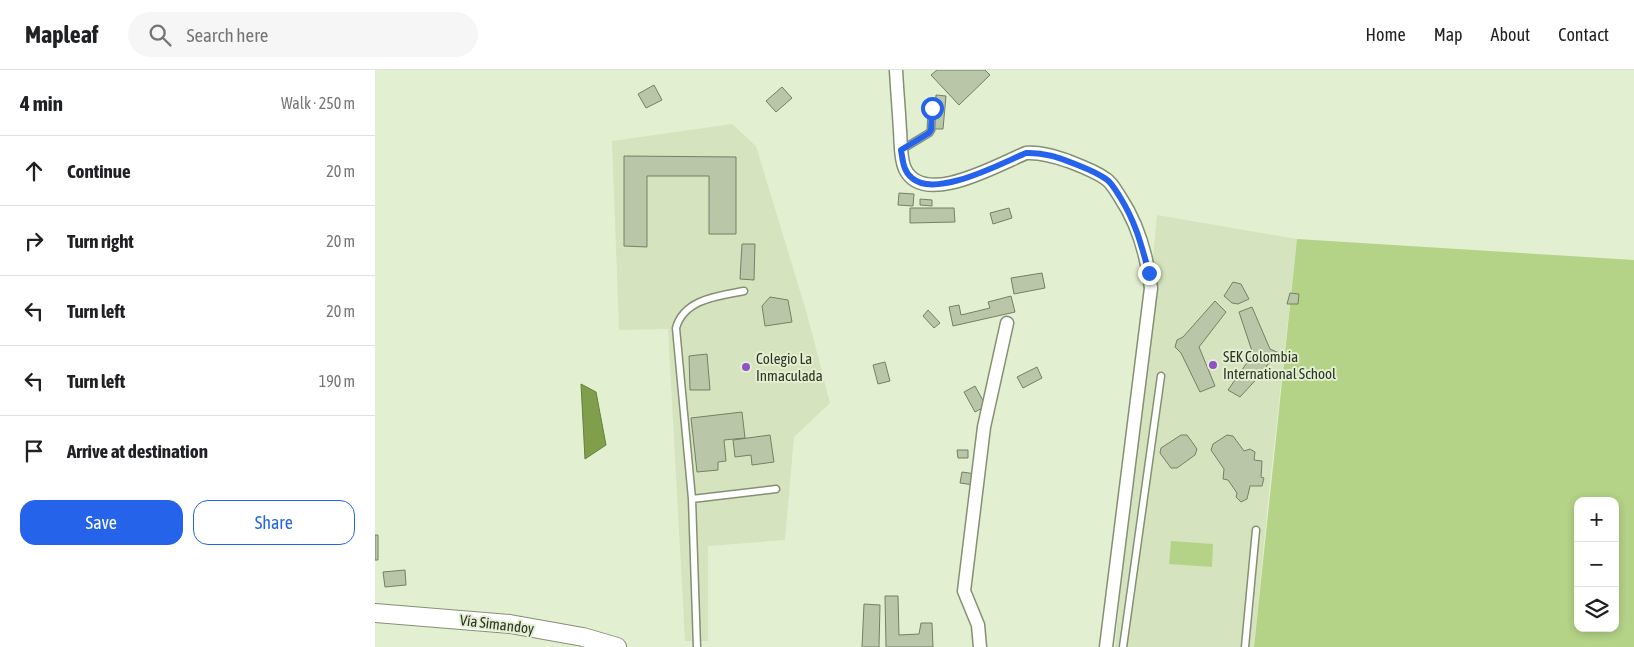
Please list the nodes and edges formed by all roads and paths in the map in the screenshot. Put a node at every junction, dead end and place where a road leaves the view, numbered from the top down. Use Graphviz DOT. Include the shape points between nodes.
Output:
graph roads {
  1 [pos="896,70"];
  2 [pos="932,108"];
  3 [pos="901,150"];
  4 [pos="744,291"];
  5 [pos="1007,323"];
  6 [pos="1161,376"];
  7 [pos="776,489"];
  8 [pos="692,499"];
  9 [pos="1256,530"];
  10 [pos="375,612"];
  11 [pos="617,647"];
  12 [pos="697,647"];
  13 [pos="980,647"];
  14 [pos="1106,647"];
  15 [pos="1123,647"];
  16 [pos="1245,647"];
  1 -- 3 [label="street"];
  2 -- 3 [label="lane" via="929,133"];
  3 -- 14 [label="street" via="904,168 912,179 930,186 977,175 1026,153 1054,156 1108,180 1135,224 1151,288"];
  4 -- 8 [label="lane" via="716,296 691,307 679,319 677,328"];
  5 -- 13 [label="street" via="984,428 964,591 978,625"];
  6 -- 15 [label="lane"];
  7 -- 8 [label="lane"];
  8 -- 12 [label="lane"];
  9 -- 16 [label="lane"];
  10 -- 11 [label="street, Vía Simandoy" via="510,624 583,637"];
}
